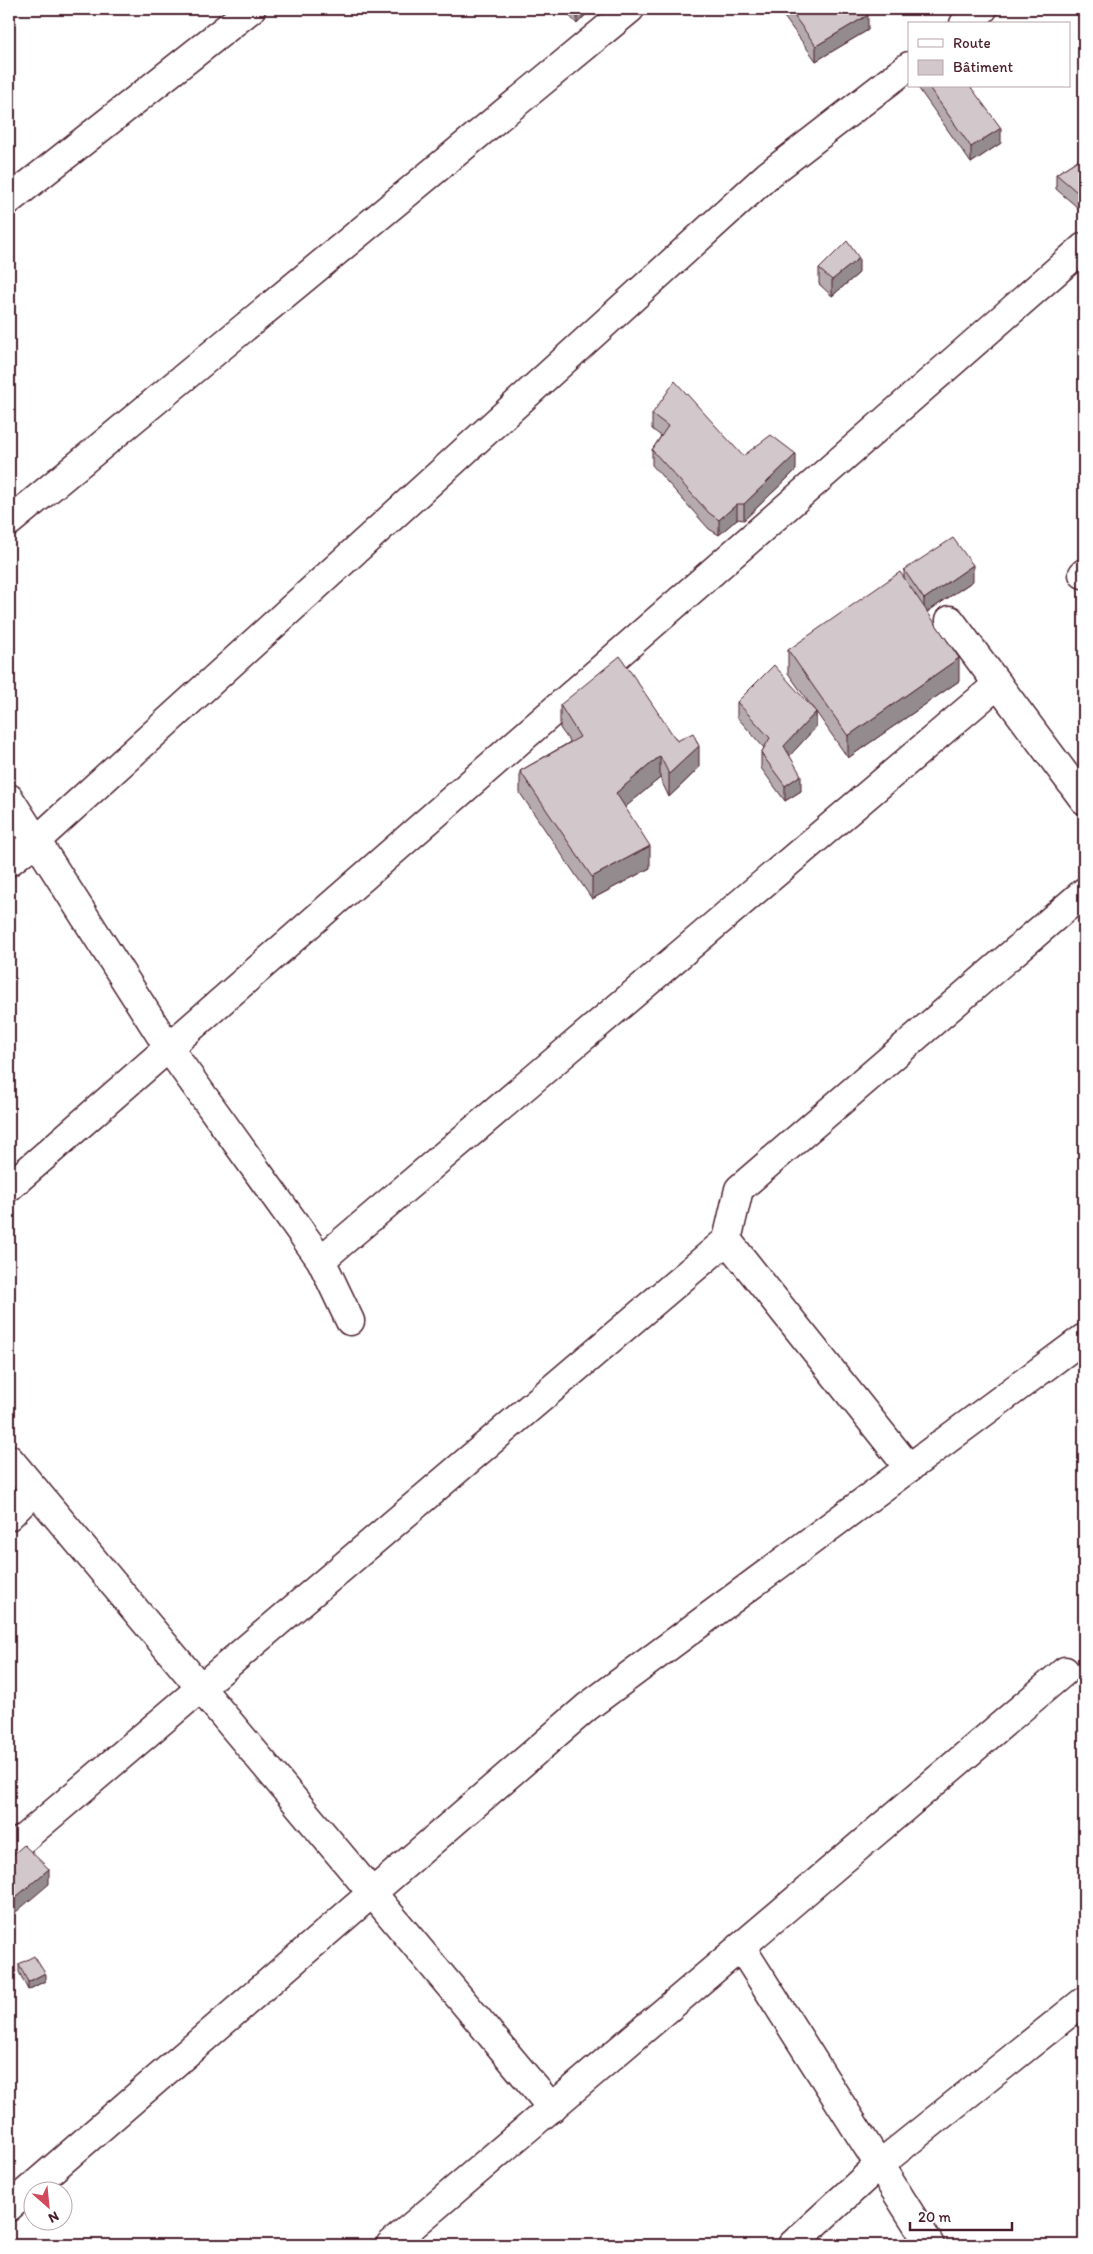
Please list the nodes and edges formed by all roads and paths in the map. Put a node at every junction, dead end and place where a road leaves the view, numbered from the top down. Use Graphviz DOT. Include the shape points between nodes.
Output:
graph roads {
  1 [pos="251,9"];
  2 [pos="630,9"];
  3 [pos="983,9"];
  4 [pos="967,22"];
  5 [pos="908,67"];
  6 [pos="9,200"];
  7 [pos="1084,247"];
  8 [pos="9,522"];
  9 [pos="950,620"];
  10 [pos="998,684"];
  11 [pos="9,798"];
  12 [pos="1084,800"];
  13 [pos="36,841"];
  14 [pos="9,862"];
  15 [pos="1084,892"];
  16 [pos="168,1047"];
  17 [pos="9,1187"];
  18 [pos="727,1240"];
  19 [pos="321,1260"];
  20 [pos="350,1321"];
  21 [pos="1084,1338"];
  22 [pos="9,1459"];
  23 [pos="909,1468"];
  24 [pos="35,1490"];
  25 [pos="9,1516"];
  26 [pos="1065,1671"];
  27 [pos="200,1688"];
  28 [pos="9,1851"];
  29 [pos="372,1893"];
  30 [pos="741,1947"];
  31 [pos="1084,2001"];
  32 [pos="552,2108"];
  33 [pos="880,2165"];
  34 [pos="9,2208"];
  35 [pos="390,2245"];
  36 [pos="792,2245"];
  37 [pos="930,2245"];
  1 -- 6 [label="street"];
  2 -- 8 [label="street"];
  3 -- 4 [label="street"];
  5 -- 13 [label="street" via="768,175"];
  7 -- 16 [label="street"];
  9 -- 10 [label="street"];
  10 -- 12 [label="street"];
  10 -- 19 [label="street"];
  11 -- 13 [label="street"];
  13 -- 14 [label="street"];
  13 -- 16 [label="street"];
  15 -- 18 [label="street" via="739,1189"];
  16 -- 17 [label="street"];
  16 -- 19 [label="street"];
  18 -- 23 [label="street"];
  18 -- 27 [label="street"];
  19 -- 20 [label="street"];
  21 -- 23 [label="street"];
  22 -- 24 [label="street"];
  23 -- 29 [label="street" via="587,1707"];
  24 -- 25 [label="street"];
  24 -- 27 [label="street"];
  26 -- 30 [label="street"];
  27 -- 28 [label="street"];
  27 -- 29 [label="street"];
  29 -- 32 [label="street"];
  29 -- 34 [label="street"];
  30 -- 32 [label="street"];
  30 -- 33 [label="street"];
  31 -- 33 [label="street"];
  32 -- 35 [label="street"];
  33 -- 36 [label="street"];
  33 -- 37 [label="street"];
}
